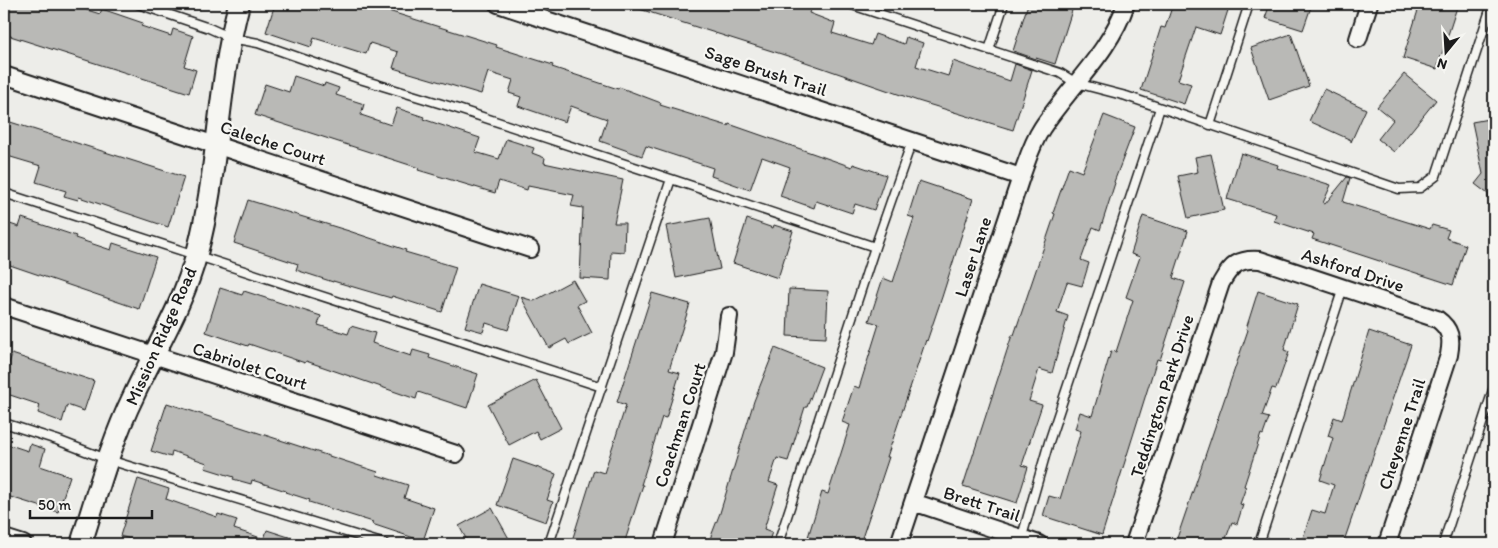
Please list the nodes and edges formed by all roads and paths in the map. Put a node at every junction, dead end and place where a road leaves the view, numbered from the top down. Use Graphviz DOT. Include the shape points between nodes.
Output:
graph roads {
  1 [pos="138,4"];
  2 [pos="239,4"];
  3 [pos="498,4"];
  4 [pos="849,4"];
  5 [pos="1004,4"];
  6 [pos="1126,4"];
  7 [pos="1250,4"];
  8 [pos="1370,4"];
  9 [pos="1492,4"];
  10 [pos="230,38"];
  11 [pos="1358,39"];
  12 [pos="989,50"];
  13 [pos="4,75"];
  14 [pos="1076,83"];
  15 [pos="1160,108"];
  16 [pos="1210,125"];
  17 [pos="912,141"];
  18 [pos="217,146"];
  19 [pos="1021,177"];
  20 [pos="671,178"];
  21 [pos="4,193"];
  22 [pos="875,246"];
  23 [pos="530,248"];
  24 [pos="197,256"];
  25 [pos="1235,264"];
  26 [pos="1343,288"];
  27 [pos="4,306"];
  28 [pos="729,316"];
  29 [pos="1450,335"];
  30 [pos="154,355"];
  31 [pos="602,387"];
  32 [pos="1494,387"];
  33 [pos="4,423"];
  34 [pos="456,454"];
  35 [pos="109,460"];
  36 [pos="913,502"];
  37 [pos="4,538"];
  38 [pos="1020,541"];
  39 [pos="23,544"];
  40 [pos="80,544"];
  41 [pos="385,544"];
  42 [pos="549,544"];
  43 [pos="662,544"];
  44 [pos="778,544"];
  45 [pos="899,544"];
  46 [pos="1039,544"];
  47 [pos="1134,544"];
  48 [pos="1259,544"];
  49 [pos="1387,544"];
  50 [pos="1443,544"];
  1 -- 10 [label="lane"];
  2 -- 10 [label="street, Mission Ridge Road"];
  3 -- 17 [label="street, Sage Brush Trail"];
  4 -- 12 [label="lane"];
  5 -- 12 [label="lane"];
  6 -- 14 [label="street, Laser Lane" via="1116,29"];
  7 -- 16 [label="lane"];
  8 -- 11 [label="street"];
  9 -- 16 [label="lane" via="1436,176 1420,188 1399,188"];
  10 -- 18 [label="street, Mission Ridge Road"];
  10 -- 20 [label="lane" via="258,43 363,80"];
  12 -- 14 [label="lane" via="1060,73"];
  13 -- 18 [label="street, Caleche Court"];
  14 -- 15 [label="lane"];
  14 -- 19 [label="street, Laser Lane" via="1041,130"];
  15 -- 16 [label="lane"];
  15 -- 38 [label="lane" via="1052,433"];
  17 -- 19 [label="street, Sage Brush Trail"];
  17 -- 22 [label="lane"];
  18 -- 23 [label="street, Caleche Court"];
  18 -- 24 [label="street, Mission Ridge Road" via="208,211"];
  19 -- 36 [label="street, Laser Lane"];
  20 -- 22 [label="lane"];
  20 -- 31 [label="lane"];
  21 -- 24 [label="lane"];
  22 -- 44 [label="lane"];
  24 -- 30 [label="street, Mission Ridge Road" via="184,294"];
  24 -- 31 [label="lane"];
  25 -- 26 [label="street, Ashford Drive" via="1246,259 1260,260"];
  25 -- 47 [label="street, Teddington Park Drive" via="1221,283"];
  26 -- 29 [label="street, Ashford Drive" via="1437,319 1446,325"];
  26 -- 48 [label="lane"];
  27 -- 30 [label="street, Cabriolet Court"];
  28 -- 43 [label="street, Coachman Court" via="724,352"];
  29 -- 49 [label="street, Cheyenne Trail" via="1449,355"];
  30 -- 34 [label="street, Cabriolet Court"];
  30 -- 35 [label="street, Mission Ridge Road" via="120,427"];
  31 -- 42 [label="lane"];
  32 -- 50 [label="lane"];
  33 -- 35 [label="lane"];
  35 -- 40 [label="street, Mission Ridge Road"];
  35 -- 41 [label="lane"];
  36 -- 38 [label="street, Brett Trail"];
  36 -- 45 [label="street, Laser Lane"];
  37 -- 39 [label="street"];
  38 -- 46 [label="street, Brett Trail"];
}
